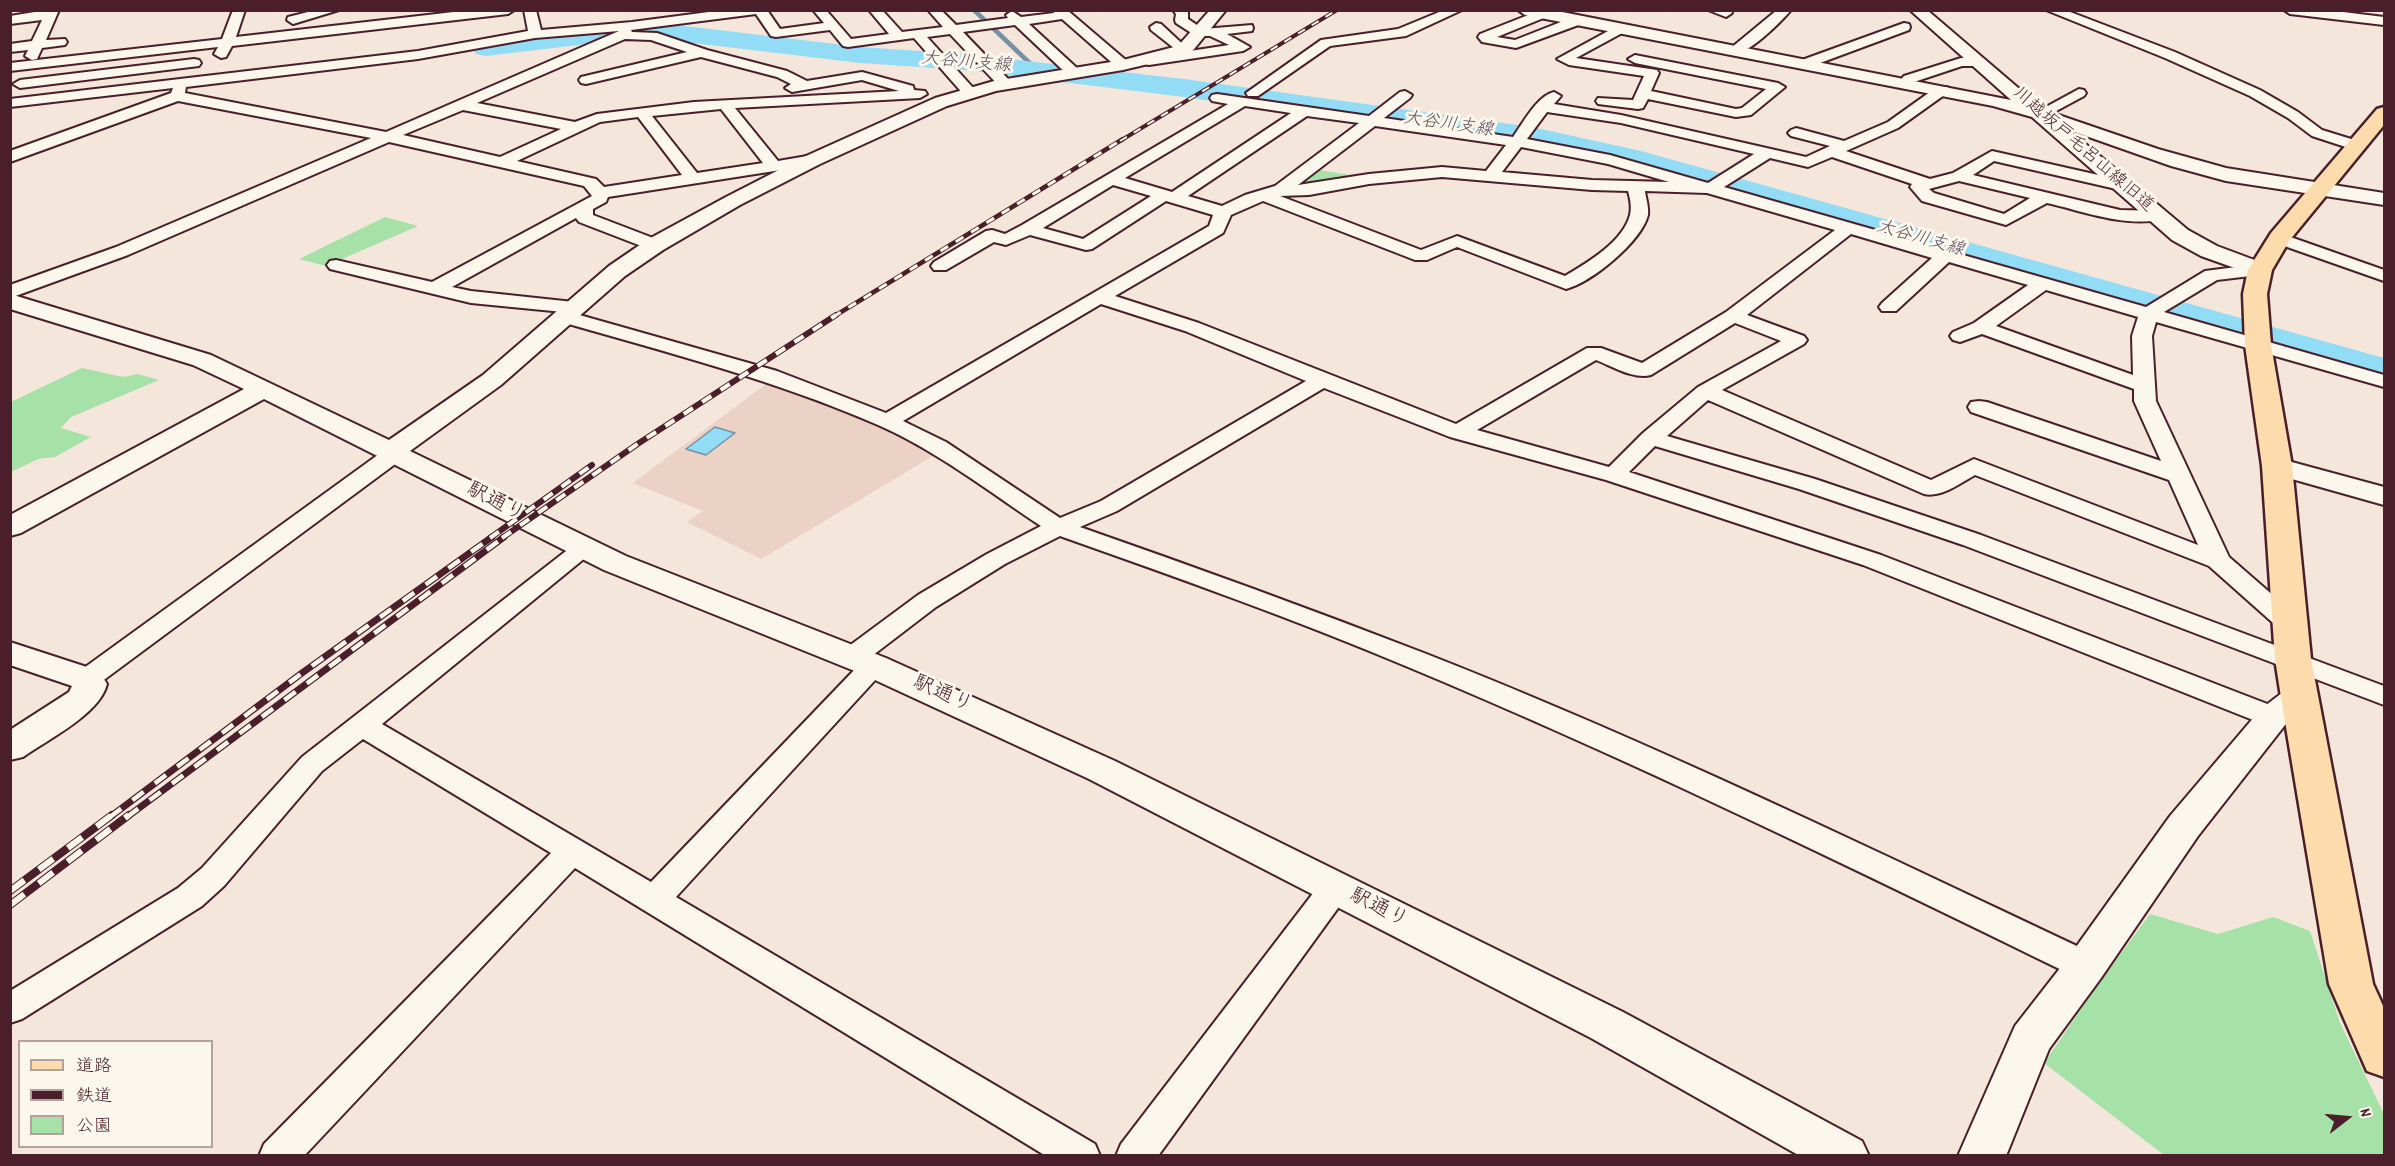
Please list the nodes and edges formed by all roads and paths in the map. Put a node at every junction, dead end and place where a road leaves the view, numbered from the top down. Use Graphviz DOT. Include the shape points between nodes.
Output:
graph roads {
  1 [pos="239,10"];
  2 [pos="333,10"];
  3 [pos="508,10"];
  4 [pos="530,10"];
  5 [pos="759,10"];
  6 [pos="819,10"];
  7 [pos="875,10"];
  8 [pos="934,10"];
  9 [pos="1007,10"];
  10 [pos="1219,10"];
  11 [pos="1456,10"];
  12 [pos="1785,10"];
  13 [pos="1917,10"];
  14 [pos="2052,10"];
  15 [pos="2290,10"];
  16 [pos="1186,12"];
  17 [pos="52,13"];
  18 [pos="706,13"];
  19 [pos="1062,13"];
  20 [pos="1541,14"];
  21 [pos="401,16"];
  22 [pos="1576,16"];
  23 [pos="650,17"];
  24 [pos="10,20"];
  25 [pos="1019,21"];
  26 [pos="2385,21"];
  27 [pos="281,26"];
  28 [pos="476,26"];
  29 [pos="833,26"];
  30 [pos="1156,27"];
  31 [pos="1904,27"];
  32 [pos="1247,28"];
  33 [pos="1619,29"];
  34 [pos="627,30"];
  35 [pos="953,30"];
  36 [pos="198,31"];
  37 [pos="1206,32"];
  38 [pos="535,34"];
  39 [pos="1647,34"];
  40 [pos="231,35"];
  41 [pos="918,35"];
  42 [pos="900,37"];
  43 [pos="417,38"];
  44 [pos="78,40"];
  45 [pos="37,45"];
  46 [pos="351,45"];
  47 [pos="10,48"];
  48 [pos="1184,50"];
  49 [pos="1624,50"];
  50 [pos="1736,51"];
  51 [pos="702,53"];
  52 [pos="218,60"];
  53 [pos="1142,62"];
  54 [pos="1978,62"];
  55 [pos="29,63"];
  56 [pos="1808,63"];
  57 [pos="1123,65"];
  58 [pos="1604,65"];
  59 [pos="10,67"];
  60 [pos="282,71"];
  61 [pos="993,71"];
  62 [pos="1074,73"];
  63 [pos="213,79"];
  64 [pos="586,80"];
  65 [pos="1905,83"];
  66 [pos="20,84"];
  67 [pos="806,86"];
  68 [pos="179,90"];
  69 [pos="1942,90"];
  70 [pos="970,93"];
  71 [pos="2079,93"];
  72 [pos="1644,94"];
  73 [pos="1405,95"];
  74 [pos="1217,99"];
  75 [pos="926,100"];
  76 [pos="1242,102"];
  77 [pos="10,103"];
  78 [pos="462,105"];
  79 [pos="725,105"];
  80 [pos="694,106"];
  81 [pos="1543,107"];
  82 [pos="1304,111"];
  83 [pos="642,112"];
  84 [pos="2385,113"];
  85 [pos="2040,114"];
  86 [pos="1378,116"];
  87 [pos="576,127"];
  88 [pos="1796,133"];
  89 [pos="1521,136"];
  90 [pos="389,137"];
  91 [pos="2358,146"];
  92 [pos="1839,149"];
  93 [pos="1768,152"];
  94 [pos="13,155"];
  95 [pos="813,160"];
  96 [pos="504,161"];
  97 [pos="772,165"];
  98 [pos="1491,176"];
  99 [pos="1959,176"];
  100 [pos="692,178"];
  101 [pos="1113,180"];
  102 [pos="1718,183"];
  103 [pos="1927,183"];
  104 [pos="2125,186"];
  105 [pos="1636,187"];
  106 [pos="2321,190"];
  107 [pos="1272,192"];
  108 [pos="600,193"];
  109 [pos="1170,196"];
  110 [pos="2044,196"];
  111 [pos="2385,199"];
  112 [pos="584,207"];
  113 [pos="1223,212"];
  114 [pos="2157,215"];
  115 [pos="1849,227"];
  116 [pos="1028,229"];
  117 [pos="2279,238"];
  118 [pos="655,245"];
  119 [pos="1946,255"];
  120 [pos="336,265"];
  121 [pos="940,266"];
  122 [pos="2259,270"];
  123 [pos="2385,276"];
  124 [pos="2044,283"];
  125 [pos="434,289"];
  126 [pos="1097,297"];
  127 [pos="12,300"];
  128 [pos="1889,307"];
  129 [pos="2158,308"];
  130 [pos="570,312"];
  131 [pos="1733,316"];
  132 [pos="1981,327"];
  133 [pos="1960,336"];
  134 [pos="2257,336"];
  135 [pos="2385,363"];
  136 [pos="1324,379"];
  137 [pos="2385,381"];
  138 [pos="2145,386"];
  139 [pos="264,389"];
  140 [pos="1705,391"];
  141 [pos="1979,407"];
  142 [pos="887,421"];
  143 [pos="1458,432"];
  144 [pos="1650,438"];
  145 [pos="392,453"];
  146 [pos="2277,466"];
  147 [pos="1614,474"];
  148 [pos="2178,475"];
  149 [pos="2385,496"];
  150 [pos="10,527"];
  151 [pos="1058,527"];
  152 [pos="584,549"];
  153 [pos="2218,561"];
  154 [pos="2290,624"];
  155 [pos="10,653"];
  156 [pos="863,662"];
  157 [pos="87,679"];
  158 [pos="2288,691"];
  159 [pos="2385,696"];
  160 [pos="362,725"];
  161 [pos="10,747"];
  162 [pos="571,852"];
  163 [pos="1335,888"];
  164 [pos="653,901"];
  165 [pos="2086,966"];
  166 [pos="10,1009"];
  167 [pos="2385,1057"];
  168 [pos="278,1155"];
  169 [pos="1081,1155"];
  170 [pos="1135,1155"];
  171 [pos="1845,1155"];
  172 [pos="1982,1155"];
  1 -- 40 [label="street"];
  2 -- 27 [label="street"];
  3 -- 28 [label="street"];
  4 -- 38 [label="street"];
  5 -- 18 [label="street"];
  5 -- 29 [label="street" via="776,33"];
  6 -- 29 [label="street"];
  7 -- 42 [label="street"];
  8 -- 35 [label="street"];
  9 -- 25 [label="street"];
  10 -- 37 [label="street"];
  11 -- 86 [label="street" via="1401,33 1326,43 1253,93"];
  12 -- 50 [label="street"];
  13 -- 54 [label="street, 川越坂戸毛呂山線旧道"];
  14 -- 91 [label="street" via="2255,93 2317,133"];
  15 -- 26 [label="street"];
  16 -- 37 [label="street" via="1181,20"];
  17 -- 24 [label="street"];
  17 -- 45 [label="street"];
  18 -- 23 [label="street"];
  19 -- 25 [label="street"];
  19 -- 57 [label="street"];
  20 -- 22 [label="street"];
  20 -- 22 [label="street" via="1485,37 1516,45"];
  21 -- 43 [label="street"];
  21 -- 46 [label="street"];
  22 -- 33 [label="street"];
  23 -- 34 [label="street"];
  25 -- 35 [label="street"];
  25 -- 62 [label="street"];
  27 -- 40 [label="street"];
  27 -- 40 [label="street"];
  27 -- 46 [label="street"];
  27 -- 60 [label="street"];
  28 -- 38 [label="street"];
  28 -- 43 [label="street"];
  28 -- 43 [label="street"];
  29 -- 42 [label="street" via="848,43"];
  30 -- 48 [label="street"];
  31 -- 56 [label="street"];
  32 -- 37 [label="street"];
  33 -- 39 [label="street"];
  33 -- 58 [label="street" via="1564,59"];
  34 -- 38 [label="street" via="594,24"];
  34 -- 51 [label="street"];
  34 -- 78 [label="street"];
  35 -- 41 [label="street"];
  35 -- 61 [label="street"];
  36 -- 40 [label="street"];
  37 -- 48 [label="street"];
  37 -- 53 [label="street" via="1243,47"];
  39 -- 49 [label="street"];
  39 -- 50 [label="street"];
  40 -- 52 [label="street"];
  40 -- 55 [label="street"];
  41 -- 42 [label="street"];
  41 -- 70 [label="street"];
  43 -- 46 [label="street"];
  44 -- 45 [label="street"];
  45 -- 47 [label="street"];
  45 -- 55 [label="street"];
  46 -- 60 [label="street"];
  48 -- 53 [label="street"];
  50 -- 56 [label="street"];
  51 -- 64 [label="street"];
  51 -- 67 [label="street" via="782,74"];
  52 -- 63 [label="street"];
  52 -- 66 [label="street"];
  53 -- 57 [label="street"];
  54 -- 65 [label="street" via="1961,62"];
  54 -- 85 [label="street, 川越坂戸毛呂山線旧道"];
  55 -- 59 [label="street"];
  55 -- 66 [label="street"];
  56 -- 65 [label="street"];
  57 -- 62 [label="street"];
  58 -- 72 [label="street" via="1652,73"];
  58 -- 72 [label="street" via="1617,55 1778,87 1746,112 1736,113"];
  60 -- 63 [label="street"];
  61 -- 62 [label="street" via="1049,76"];
  61 -- 70 [label="street"];
  63 -- 68 [label="street"];
  65 -- 69 [label="street"];
  66 -- 77 [label="street"];
  67 -- 75 [label="street" via="862,76 901,85"];
  67 -- 80 [label="street"];
  68 -- 77 [label="street"];
  68 -- 90 [label="street"];
  68 -- 94 [label="street"];
  69 -- 85 [label="street"];
  69 -- 92 [label="street" via="1893,125"];
  70 -- 75 [label="street"];
  71 -- 85 [label="street"];
  72 -- 81 [label="street" via="1638,105 1552,95"];
  73 -- 86 [label="street"];
  74 -- 76 [label="street"];
  75 -- 79 [label="street"];
  75 -- 95 [label="street"];
  76 -- 82 [label="street"];
  76 -- 101 [label="street"];
  78 -- 87 [label="street"];
  78 -- 90 [label="street"];
  79 -- 80 [label="street"];
  79 -- 97 [label="street"];
  80 -- 83 [label="street"];
  81 -- 89 [label="street"];
  81 -- 93 [label="street" via="1621,119"];
  82 -- 86 [label="street"];
  82 -- 109 [label="street"];
  83 -- 87 [label="street" via="597,118"];
  83 -- 100 [label="street"];
  84 -- 91 [label="main road"];
  85 -- 104 [label="street, 川越坂戸毛呂山線旧道"];
  85 -- 106 [label="street" via="2206,169"];
  86 -- 89 [label="street"];
  86 -- 107 [label="street"];
  87 -- 96 [label="street"];
  88 -- 92 [label="street"];
  89 -- 98 [label="street"];
  89 -- 102 [label="street"];
  90 -- 96 [label="street"];
  90 -- 127 [label="street"];
  91 -- 106 [label="main road"];
  92 -- 93 [label="street" via="1808,162"];
  92 -- 103 [label="street"];
  93 -- 102 [label="street"];
  95 -- 97 [label="street"];
  95 -- 118 [label="street"];
  96 -- 108 [label="street" via="590,182"];
  97 -- 100 [label="street"];
  98 -- 105 [label="street"];
  98 -- 107 [label="street" via="1442,171"];
  99 -- 103 [label="street"];
  99 -- 104 [label="street" via="1992,156"];
  99 -- 110 [label="street"];
  100 -- 108 [label="street"];
  101 -- 109 [label="street"];
  101 -- 116 [label="street"];
  102 -- 105 [label="street"];
  102 -- 115 [label="street"];
  102 -- 129 [label="street"];
  103 -- 110 [label="street" via="1918,188 1928,197 2006,220"];
  104 -- 114 [label="street, 川越坂戸毛呂山線旧道"];
  105 -- 107 [label="street" via="1640,213 1627,238 1566,283 1457,241 1421,256"];
  106 -- 111 [label="street"];
  106 -- 117 [label="main road"];
  107 -- 113 [label="street"];
  108 -- 112 [label="street" via="600,198"];
  109 -- 113 [label="street"];
  109 -- 116 [label="street" via="1086,245"];
  110 -- 114 [label="street" via="2120,215"];
  112 -- 118 [label="street" via="585,218"];
  112 -- 125 [label="street"];
  113 -- 126 [label="street" via="1217,229"];
  114 -- 122 [label="street, 川越坂戸毛呂山線旧道" via="2191,242"];
  115 -- 119 [label="street"];
  115 -- 131 [label="street"];
  116 -- 121 [label="street" via="1006,240 992,235"];
  117 -- 122 [label="main road"];
  117 -- 123 [label="street"];
  118 -- 130 [label="street" via="617,271"];
  119 -- 124 [label="street"];
  119 -- 128 [label="street"];
  120 -- 125 [label="street"];
  122 -- 129 [label="street" via="2212,275"];
  122 -- 134 [label="main road" via="2255,294"];
  124 -- 129 [label="street"];
  124 -- 132 [label="street"];
  125 -- 130 [label="street"];
  126 -- 136 [label="street" via="1192,327"];
  126 -- 142 [label="street"];
  127 -- 139 [label="street, 駅通り" via="202,360"];
  129 -- 134 [label="street"];
  129 -- 138 [label="street" via="2142,336"];
  130 -- 142 [label="street" via="770,375"];
  130 -- 145 [label="street" via="472,396"];
  131 -- 140 [label="street" via="1797,340"];
  131 -- 143 [label="street" via="1644,371 1594,352"];
  132 -- 133 [label="street"];
  132 -- 138 [label="street"];
  134 -- 135 [label="street"];
  134 -- 137 [label="street"];
  134 -- 146 [label="main road"];
  136 -- 143 [label="street"];
  136 -- 151 [label="street" via="1109,506"];
  138 -- 148 [label="street" via="2145,401"];
  139 -- 145 [label="street, 駅通り"];
  139 -- 150 [label="street"];
  140 -- 144 [label="street"];
  140 -- 153 [label="street" via="1932,489 1974,466"];
  141 -- 148 [label="street"];
  142 -- 151 [label="street" via="938,447"];
  143 -- 147 [label="street"];
  144 -- 147 [label="street"];
  144 -- 158 [label="street" via="1807,484 1972,540"];
  145 -- 152 [label="street, 駅通り"];
  145 -- 157 [label="street"];
  146 -- 149 [label="street"];
  146 -- 154 [label="main road"];
  147 -- 158 [label="street"];
  148 -- 153 [label="street"];
  151 -- 156 [label="street" via="927,601"];
  151 -- 165 [label="street" via="1406,656 1602,739"];
  152 -- 156 [label="street, 駅通り"];
  152 -- 160 [label="street"];
  153 -- 154 [label="street"];
  154 -- 158 [label="main road"];
  155 -- 157 [label="street"];
  156 -- 163 [label="street, 駅通り" via="1102,770"];
  156 -- 164 [label="street"];
  157 -- 161 [label="street" via="88,692 81,700"];
  158 -- 159 [label="street"];
  158 -- 165 [label="street" via="2184,826"];
  158 -- 167 [label="main road" via="2351,984"];
  160 -- 162 [label="street"];
  160 -- 166 [label="street" via="312,764 213,877 190,897"];
  162 -- 164 [label="street"];
  162 -- 168 [label="street"];
  163 -- 170 [label="street"];
  163 -- 171 [label="street, 駅通り" via="1607,1025"];
  164 -- 169 [label="street"];
  165 -- 172 [label="street" via="2031,1039"];
}
